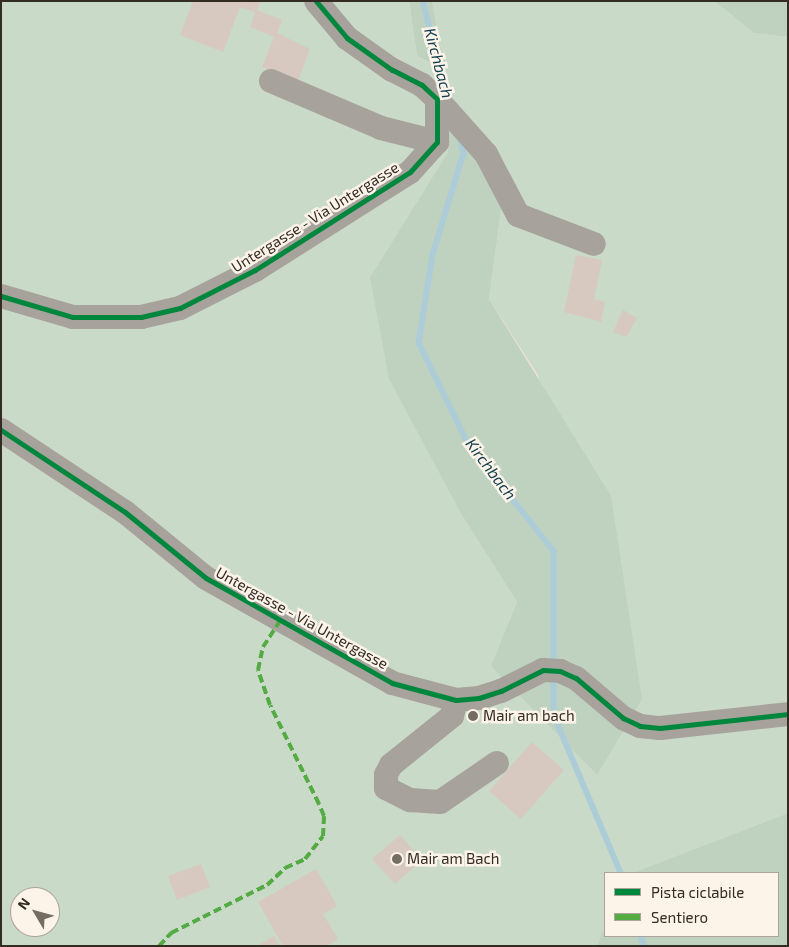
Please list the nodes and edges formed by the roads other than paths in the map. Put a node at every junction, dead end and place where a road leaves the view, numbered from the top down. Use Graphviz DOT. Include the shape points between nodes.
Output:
graph roads {
  1 [pos="316,1"];
  2 [pos="271,81"];
  3 [pos="437,99"];
  4 [pos="437,142"];
  5 [pos="594,244"];
  6 [pos="1,296"];
  7 [pos="1,430"];
  8 [pos="456,700"];
  9 [pos="788,714"];
  10 [pos="497,763"];
  1 -- 3 [label="street" via="348,38 392,70 422,85"];
  2 -- 4 [label="street" via="381,128"];
  3 -- 4 [label="street"];
  3 -- 5 [label="street" via="486,154 518,215"];
  4 -- 6 [label="street, Untergasse - Via Untergasse" via="410,172 255,270 180,308 141,317 73,317"];
  7 -- 8 [label="street, Untergasse - Via Untergasse" via="125,512 206,578 392,682"];
  8 -- 9 [label="street" via="479,698 501,691 543,670 560,671 576,678 623,718 640,726 660,728"];
  8 -- 10 [label="street" via="452,716 391,765 386,775 386,788 410,800 440,802"];
}
